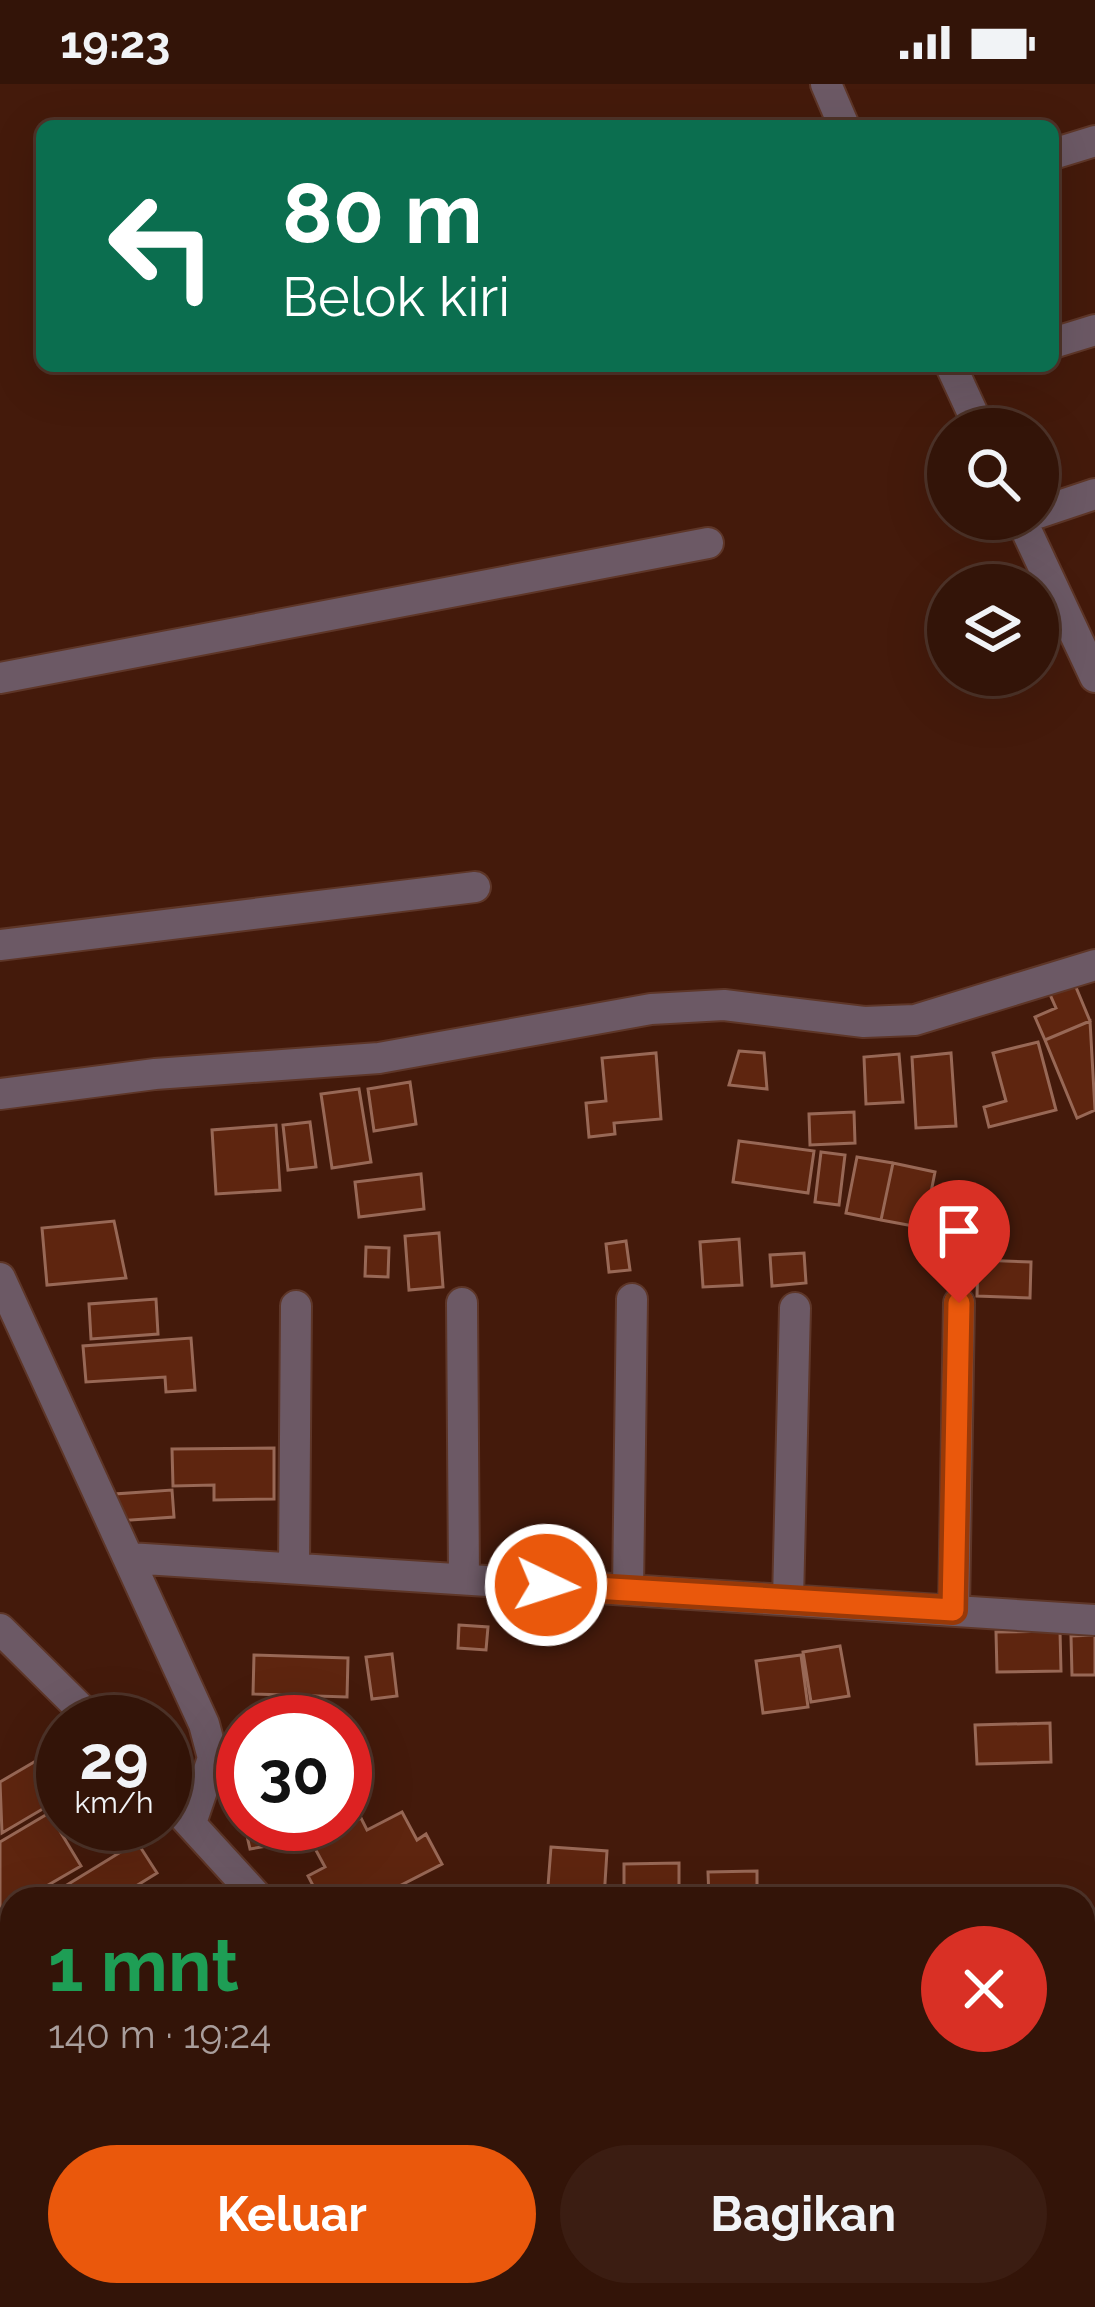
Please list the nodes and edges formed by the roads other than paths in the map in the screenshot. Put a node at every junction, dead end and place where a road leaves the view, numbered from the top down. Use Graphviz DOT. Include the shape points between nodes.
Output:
graph roads {
  1 [pos="826,84"];
  2 [pos="841,120"];
  3 [pos="1095,141"];
  4 [pos="1059,152"];
  5 [pos="1095,330"];
  6 [pos="1059,341"];
  7 [pos="964,372"];
  8 [pos="974,408"];
  9 [pos="1095,494"];
  10 [pos="1059,506"];
  11 [pos="1032,540"];
  12 [pos="708,544"];
  13 [pos="1093,669"];
  14 [pos="0,678"];
  15 [pos="475,887"];
  16 [pos="0,945"];
  17 [pos="1095,965"];
  18 [pos="0,1094"];
  19 [pos="0,1278"];
  20 [pos="632,1299"];
  21 [pos="462,1303"];
  22 [pos="959,1303"];
  23 [pos="296,1306"];
  24 [pos="795,1308"];
  25 [pos="129,1558"];
  26 [pos="294,1568"];
  27 [pos="464,1579"];
  28 [pos="628,1590"];
  29 [pos="788,1600"];
  30 [pos="953,1610"];
  31 [pos="1095,1619"];
  32 [pos="0,1630"];
  33 [pos="66,1695"];
  34 [pos="191,1695"];
  35 [pos="192,1697"];
  36 [pos="192,1817"];
  37 [pos="192,1825"];
  38 [pos="248,1887"];
  1 -- 2 [label="street"];
  3 -- 4 [label="street"];
  5 -- 6 [label="street"];
  7 -- 8 [label="street"];
  9 -- 10 [label="street"];
  11 -- 13 [label="street"];
  12 -- 14 [label="street"];
  15 -- 16 [label="street"];
  17 -- 18 [label="street" via="915,1020 724,1005 651,1009 379,1058"];
  19 -- 25 [label="street"];
  20 -- 28 [label="street"];
  21 -- 27 [label="street"];
  22 -- 30 [label="street"];
  23 -- 26 [label="street"];
  24 -- 29 [label="street"];
  25 -- 26 [label="street"];
  25 -- 34 [label="street"];
  26 -- 27 [label="street"];
  27 -- 28 [label="street"];
  28 -- 29 [label="street"];
  29 -- 30 [label="street"];
  30 -- 31 [label="street"];
  32 -- 33 [label="street"];
  35 -- 36 [label="street" via="213,1758"];
  37 -- 38 [label="street"];
}
